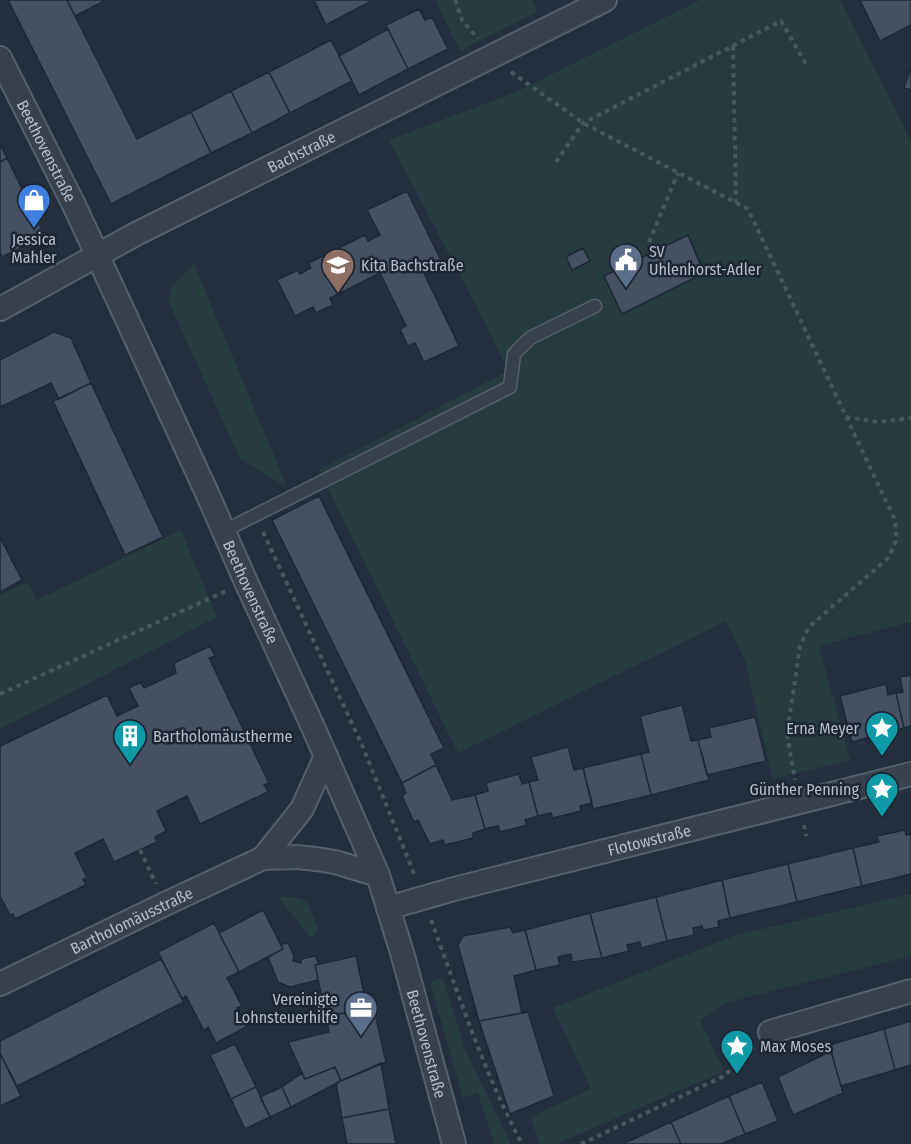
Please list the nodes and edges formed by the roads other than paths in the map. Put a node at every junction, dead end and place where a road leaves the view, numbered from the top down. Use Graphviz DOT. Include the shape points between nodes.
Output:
graph roads {
  1 [pos="606,0"];
  2 [pos="0,58"];
  3 [pos="96,256"];
  4 [pos="595,306"];
  5 [pos="0,309"];
  6 [pos="224,531"];
  7 [pos="326,756"];
  8 [pos="911,774"];
  9 [pos="263,858"];
  10 [pos="378,875"];
  11 [pos="388,908"];
  12 [pos="0,984"];
  13 [pos="911,991"];
  14 [pos="770,1032"];
  15 [pos="454,1144"];
  1 -- 3 [label="street, Bachstraße"];
  2 -- 3 [label="street, Beethovenstraße"];
  3 -- 5 [label="street, Bachstraße"];
  3 -- 6 [label="street, Beethovenstraße"];
  4 -- 6 [label="lane" via="530,338 514,354 510,387"];
  6 -- 7 [label="street, Beethovenstraße"];
  7 -- 9 [label="street, Bartholomäusstraße" via="302,809"];
  7 -- 10 [label="street, Beethovenstraße"];
  8 -- 11 [label="street, Flotowstraße"];
  9 -- 10 [label="street, Bartholomäusstraße" via="316,859"];
  9 -- 12 [label="street, Bartholomäusstraße"];
  10 -- 11 [label="street, Beethovenstraße"];
  11 -- 15 [label="street, Beethovenstraße"];
  13 -- 14 [label="street"];
}
